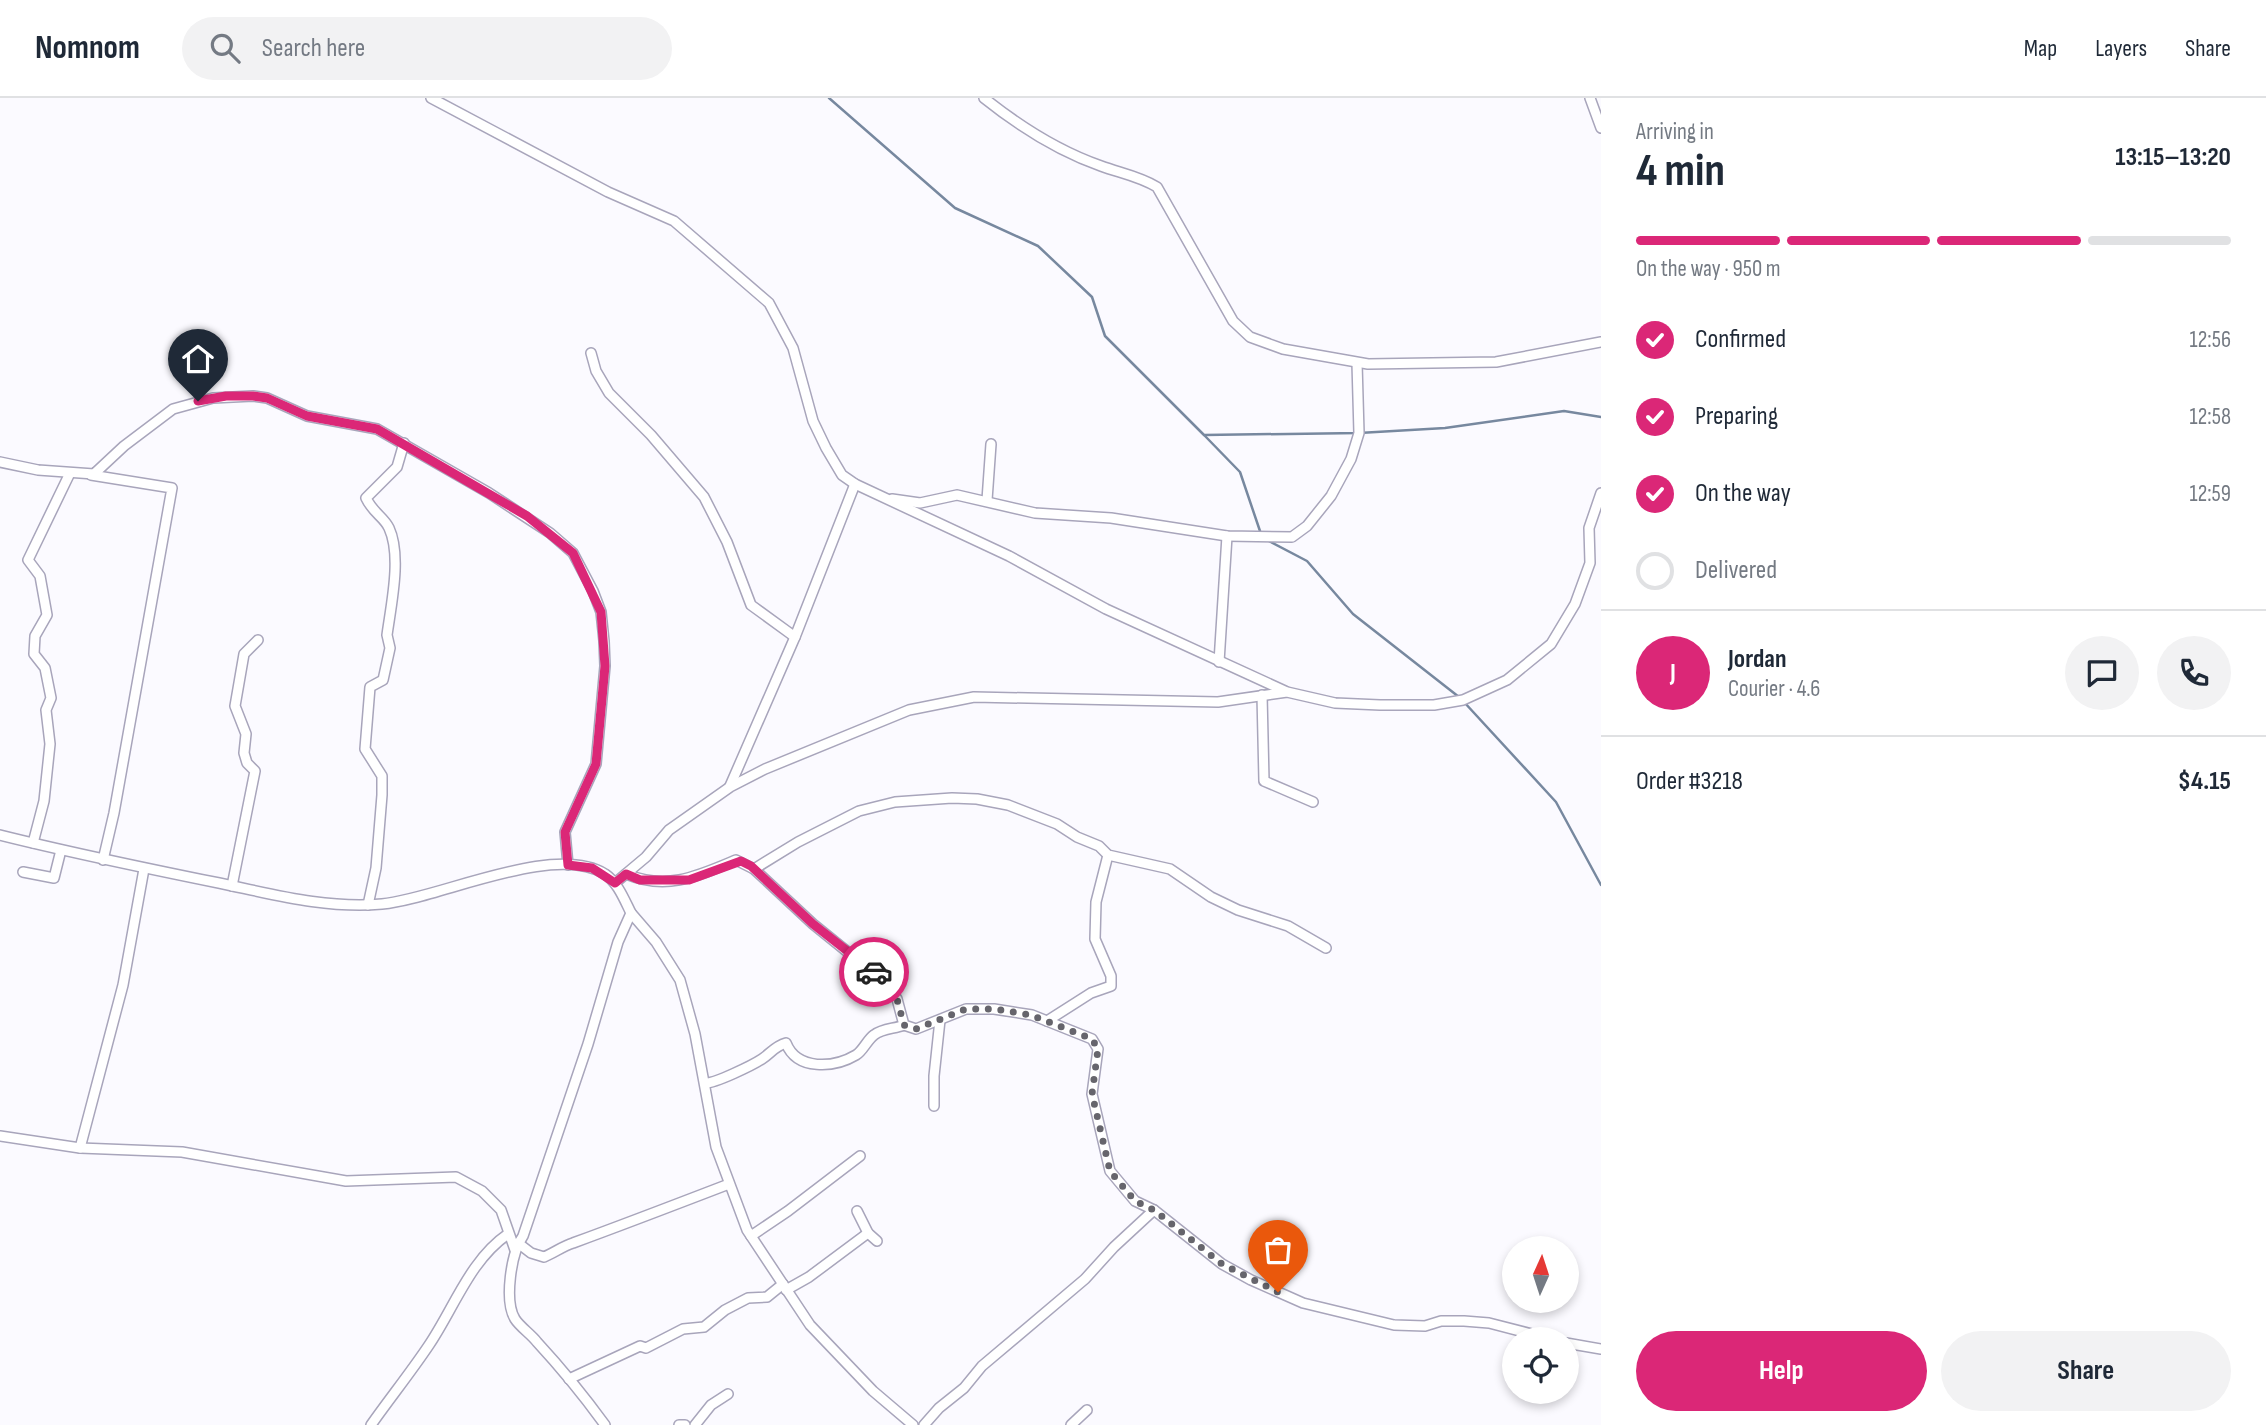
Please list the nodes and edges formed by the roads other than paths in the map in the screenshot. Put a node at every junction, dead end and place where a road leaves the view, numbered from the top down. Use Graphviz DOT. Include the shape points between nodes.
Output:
graph roads {
  1 [pos="431,98"];
  2 [pos="984,98"];
  3 [pos="1590,98"];
  4 [pos="1601,128"];
  5 [pos="1601,342"];
  6 [pos="591,353"];
  7 [pos="1357,363"];
  8 [pos="404,443"];
  9 [pos="991,444"];
  10 [pos="0,462"];
  11 [pos="70,473"];
  12 [pos="89,474"];
  13 [pos="858,486"];
  14 [pos="987,500"];
  15 [pos="1599,500"];
  16 [pos="1227,536"];
  17 [pos="795,637"];
  18 [pos="258,640"];
  19 [pos="1219,662"];
  20 [pos="1287,692"];
  21 [pos="1262,695"];
  22 [pos="730,787"];
  23 [pos="1313,802"];
  24 [pos="0,835"];
  25 [pos="33,843"];
  26 [pos="61,850"];
  27 [pos="1108,855"];
  28 [pos="103,860"];
  29 [pos="568,865"];
  30 [pos="144,869"];
  31 [pos="754,869"];
  32 [pos="23,872"];
  33 [pos="626,874"];
  34 [pos="615,883"];
  35 [pos="232,886"];
  36 [pos="368,905"];
  37 [pos="631,913"];
  38 [pos="1326,948"];
  39 [pos="940,1020"];
  40 [pos="1047,1021"];
  41 [pos="904,1025"];
  42 [pos="705,1083"];
  43 [pos="934,1106"];
  44 [pos="0,1136"];
  45 [pos="80,1148"];
  46 [pos="860,1156"];
  47 [pos="729,1184"];
  48 [pos="1154,1210"];
  49 [pos="857,1211"];
  50 [pos="868,1233"];
  51 [pos="508,1234"];
  52 [pos="751,1236"];
  53 [pos="877,1241"];
  54 [pos="516,1246"];
  55 [pos="784,1287"];
  56 [pos="1502,1327"];
  57 [pos="1579,1345"];
  58 [pos="1601,1349"];
  59 [pos="569,1379"];
  60 [pos="728,1394"];
  61 [pos="1087,1410"];
  62 [pos="372,1425"];
  63 [pos="606,1425"];
  64 [pos="679,1425"];
  65 [pos="685,1425"];
  66 [pos="694,1425"];
  67 [pos="913,1425"];
  68 [pos="924,1425"];
  69 [pos="1070,1425"];
  1 -- 13 [label="street" via="608,192 674,221 769,303 793,348 813,421 826,448 838,470"];
  2 -- 7 [label="street" via="1052,145 1157,187 1233,321 1250,337 1283,349"];
  3 -- 4 [label="street"];
  5 -- 7 [label="street" via="1496,362"];
  6 -- 17 [label="street" via="608,393 704,497 751,605"];
  7 -- 16 [label="street" via="1359,433 1331,496 1292,537"];
  8 -- 12 [label="street" via="377,429 307,416 267,398 226,396 183,405 163,415"];
  8 -- 29 [label="street" via="550,533 573,553 593,591 601,612 605,666 599,744 590,784 565,832"];
  8 -- 36 [label="street" via="397,467 366,498 372,511 388,524 396,554 387,635 390,648 383,680 370,687 367,723 365,749 382,776 376,868"];
  9 -- 14 [label="street"];
  10 -- 11 [label="street"];
  11 -- 12 [label="street"];
  11 -- 25 [label="street" via="28,560 40,576 47,615 35,636 34,654 45,668 51,698 46,710 50,744 44,801"];
  12 -- 28 [label="street" via="172,488"];
  13 -- 14 [label="street" via="920,503 957,495"];
  13 -- 17 [label="street"];
  13 -- 19 [label="street" via="971,537 1106,609"];
  14 -- 16 [label="street" via="1035,513 1111,518"];
  15 -- 20 [label="street" via="1590,528 1590,563 1576,604 1551,644 1507,680 1462,700 1434,705 1335,703"];
  16 -- 19 [label="street"];
  17 -- 22 [label="street"];
  18 -- 35 [label="street" via="244,654 235,706 246,734 247,763 256,771"];
  19 -- 20 [label="street"];
  20 -- 21 [label="street"];
  21 -- 22 [label="street" via="1218,702 974,697 937,703 820,746"];
  21 -- 23 [label="street" via="1264,781"];
  22 -- 33 [label="street" via="670,830"];
  24 -- 25 [label="street"];
  25 -- 26 [label="street"];
  26 -- 28 [label="street"];
  26 -- 32 [label="street" via="54,878"];
  27 -- 31 [label="street" via="1057,824 1008,806 952,797 895,802 859,811"];
  27 -- 38 [label="street" via="1170,869 1220,901 1288,926"];
  27 -- 40 [label="street" via="1096,902 1094,939 1111,986"];
  28 -- 30 [label="street"];
  29 -- 34 [label="street" via="592,868"];
  29 -- 36 [label="street" via="495,874 400,902"];
  30 -- 35 [label="street"];
  30 -- 45 [label="street" via="123,985"];
  31 -- 33 [label="street" via="736,860 689,880 640,880"];
  31 -- 41 [label="street" via="886,983 897,999"];
  33 -- 34 [label="street"];
  34 -- 37 [label="street"];
  35 -- 36 [label="street" via="313,902"];
  37 -- 42 [label="street" via="680,980"];
  37 -- 54 [label="street"];
  39 -- 40 [label="street" via="980,1008 1011,1010"];
  39 -- 41 [label="street" via="916,1029"];
  39 -- 43 [label="street"];
  40 -- 48 [label="street" via="1096,1042 1092,1094 1110,1171 1135,1201"];
  41 -- 42 [label="street" via="874,1035 857,1055 830,1067 802,1059 789,1051 786,1043 714,1084"];
  42 -- 47 [label="street" via="716,1147"];
  44 -- 45 [label="street"];
  45 -- 51 [label="street" via="181,1152 346,1181 456,1177 482,1191 501,1210"];
  46 -- 52 [label="street"];
  47 -- 52 [label="street"];
  47 -- 54 [label="street" via="544,1257"];
  48 -- 56 [label="street" via="1222,1264 1303,1303 1394,1325 1464,1321"];
  48 -- 68 [label="street"];
  49 -- 50 [label="street"];
  50 -- 53 [label="street"];
  50 -- 55 [label="street" via="809,1277"];
  51 -- 54 [label="street"];
  51 -- 62 [label="street" via="469,1277 430,1344"];
  52 -- 55 [label="street"];
  54 -- 59 [label="street" via="511,1308 515,1320"];
  55 -- 59 [label="street" via="724,1310 704,1327 683,1329"];
  55 -- 67 [label="street" via="832,1350"];
  57 -- 58 [label="street"];
  59 -- 63 [label="street"];
  60 -- 66 [label="street"];
  61 -- 69 [label="street"];
  64 -- 65 [label="street"];
}
